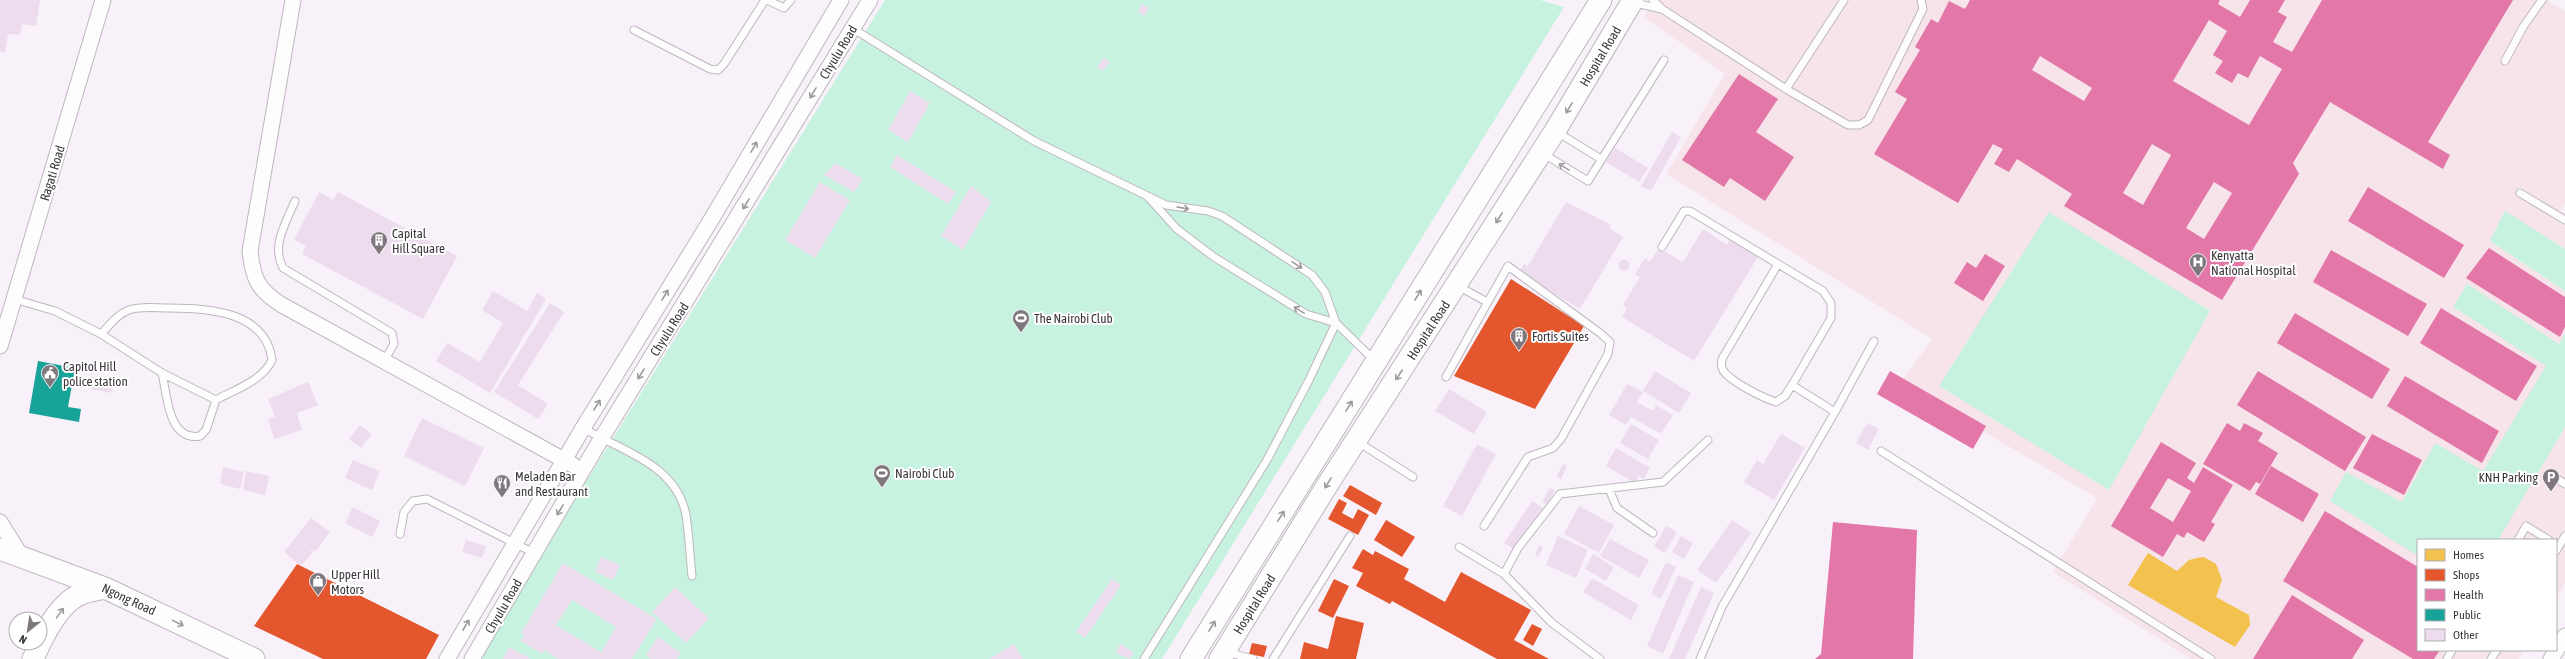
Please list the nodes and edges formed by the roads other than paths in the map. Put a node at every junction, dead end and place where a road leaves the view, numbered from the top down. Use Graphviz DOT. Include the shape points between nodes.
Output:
graph roads {
  1 [pos="103,0"];
  2 [pos="293,0"];
  3 [pos="766,0"];
  4 [pos="791,0"];
  5 [pos="841,0"];
  6 [pos="870,0"];
  7 [pos="1601,0"];
  8 [pos="1653,0"];
  9 [pos="1844,0"];
  10 [pos="1921,0"];
  11 [pos="2542,0"];
  12 [pos="1630,1"];
  13 [pos="1662,9"];
  14 [pos="852,28"];
  15 [pos="634,30"];
  16 [pos="1664,60"];
  17 [pos="2505,61"];
  18 [pos="1786,89"];
  19 [pos="1555,130"];
  20 [pos="1541,153"];
  21 [pos="1601,159"];
  22 [pos="2520,193"];
  23 [pos="1146,195"];
  24 [pos="295,201"];
  25 [pos="2565,220"];
  26 [pos="1662,247"];
  27 [pos="1778,264"];
  28 [pos="1456,285"];
  29 [pos="14,299"];
  30 [pos="1488,302"];
  31 [pos="5,315"];
  32 [pos="1336,324"];
  33 [pos="102,334"];
  34 [pos="1874,341"];
  35 [pos="0,346"];
  36 [pos="384,361"];
  37 [pos="1376,362"];
  38 [pos="162,372"];
  39 [pos="1446,377"];
  40 [pos="1792,385"];
  41 [pos="216,400"];
  42 [pos="1835,412"];
  43 [pos="583,428"];
  44 [pos="601,439"];
  45 [pos="1708,440"];
  46 [pos="1356,441"];
  47 [pos="1880,451"];
  48 [pos="565,460"];
  49 [pos="583,470"];
  50 [pos="1413,477"];
  51 [pos="2556,478"];
  52 [pos="2565,484"];
  53 [pos="1609,489"];
  54 [pos="0,522"];
  55 [pos="1484,526"];
  56 [pos="1653,533"];
  57 [pos="400,534"];
  58 [pos="1350,536"];
  59 [pos="2565,536"];
  60 [pos="2519,539"];
  61 [pos="2547,539"];
  62 [pos="516,543"];
  63 [pos="1459,547"];
  64 [pos="2557,547"];
  65 [pos="0,549"];
  66 [pos="534,553"];
  67 [pos="21,556"];
  68 [pos="1504,574"];
  69 [pos="692,576"];
  70 [pos="105,588"];
  71 [pos="2565,636"];
  72 [pos="2557,649"];
  73 [pos="1222,656"];
  74 [pos="33,659"];
  75 [pos="254,659"];
  76 [pos="446,659"];
  77 [pos="472,659"];
  78 [pos="1144,659"];
  79 [pos="1191,659"];
  80 [pos="1253,659"];
  81 [pos="1273,659"];
  82 [pos="1600,659"];
  83 [pos="1700,659"];
  84 [pos="2211,659"];
  1 -- 29 [label="street, Ragati Road"];
  2 -- 36 [label="street" via="250,251 253,273 269,296"];
  3 -- 4 [label="lane" via="784,8"];
  3 -- 15 [label="lane" via="718,70 710,69"];
  43 -- 5 [label="street, Chyulu Road, one-way" via="711,220"];
  6 -- 14 [label="street, Chyulu Road"];
  37 -- 7 [label="street, Hospital Road, one-way"];
  8 -- 13 [label="lane"];
  9 -- 18 [label="lane"];
  10 -- 18 [label="lane" via="1923,9 1868,120 1859,125 1848,125"];
  11 -- 17 [label="lane" via="2523,27"];
  12 -- 13 [label="lane"];
  12 -- 19 [label="street, Hospital Road, one-way"];
  13 -- 18 [label="lane"];
  14 -- 23 [label="lane" via="1034,141"];
  14 -- 44 [label="street, Chyulu Road, one-way"];
  16 -- 21 [label="lane"];
  19 -- 20 [label="street, Hospital Road"];
  19 -- 21 [label="lane"];
  21 -- 20 [label="lane, one-way" via="1588,182"];
  20 -- 28 [label="street, Hospital Road, one-way"];
  22 -- 25 [label="lane"];
  32 -- 23 [label="lane, one-way" via="1306,314 1214,258 1177,229"];
  23 -- 32 [label="lane, one-way" via="1166,205 1208,211 1222,216 1299,266 1312,275 1325,292"];
  24 -- 36 [label="lane" via="279,240 277,252 281,264 289,272 392,333 394,344"];
  26 -- 27 [label="lane" via="1684,211 1690,210"];
  27 -- 40 [label="lane" via="1823,291 1831,304 1831,318"];
  27 -- 40 [label="lane" via="1722,359 1721,366 1725,374 1765,399 1776,402 1785,396"];
  28 -- 30 [label="lane"];
  28 -- 46 [label="street, Hospital Road, one-way"];
  29 -- 31 [label="street, Ragati Road"];
  29 -- 33 [label="lane" via="55,311"];
  30 -- 39 [label="lane"];
  30 -- 55 [label="lane" via="1508,266 1600,332 1610,342 1608,354 1561,439 1552,448 1528,457"];
  31 -- 35 [label="street, Ragati Road"];
  32 -- 37 [label="lane"];
  32 -- 78 [label="lane" via="1267,460"];
  33 -- 38 [label="lane"];
  33 -- 41 [label="lane" via="120,315 139,308 202,308 226,313 248,322 264,336 272,360 260,376"];
  34 -- 42 [label="lane"];
  36 -- 48 [label="street"];
  79 -- 37 [label="street, Hospital Road, one-way"];
  38 -- 41 [label="lane"];
  38 -- 41 [label="lane" via="173,421 178,430 185,434 200,436 206,430"];
  40 -- 42 [label="lane"];
  42 -- 83 [label="lane" via="1722,608"];
  43 -- 44 [label="lane"];
  43 -- 48 [label="street, Chyulu Road"];
  44 -- 49 [label="street, Chyulu Road"];
  44 -- 69 [label="lane" via="655,467 671,480 686,515"];
  45 -- 53 [label="lane" via="1663,482"];
  46 -- 50 [label="lane"];
  46 -- 73 [label="street, Hospital Road, one-way"];
  47 -- 84 [label="lane"];
  48 -- 49 [label="street"];
  48 -- 62 [label="street, Chyulu Road"];
  49 -- 66 [label="street, Chyulu Road, one-way"];
  51 -- 52 [label="lane"];
  53 -- 56 [label="lane" via="1618,508"];
  53 -- 68 [label="lane" via="1560,494 1518,548"];
  54 -- 67 [label="street"];
  57 -- 62 [label="lane" via="404,512 413,501 427,499"];
  58 -- 81 [label="lane"];
  59 -- 64 [label="lane"];
  60 -- 61 [label="lane" via="2526,526"];
  62 -- 66 [label="lane"];
  76 -- 62 [label="street, Chyulu Road, one-way"];
  63 -- 68 [label="lane"];
  65 -- 67 [label="street, Ngong Road"];
  66 -- 77 [label="street, Chyulu Road"];
  67 -- 70 [label="street, Ngong Road"];
  68 -- 82 [label="lane" via="1552,624"];
  74 -- 70 [label="street, one-way" via="39,644 67,603 80,594"];
  70 -- 75 [label="street, Ngong Road, one-way"];
  71 -- 72 [label="street"];
  73 -- 80 [label="lane"];
}
